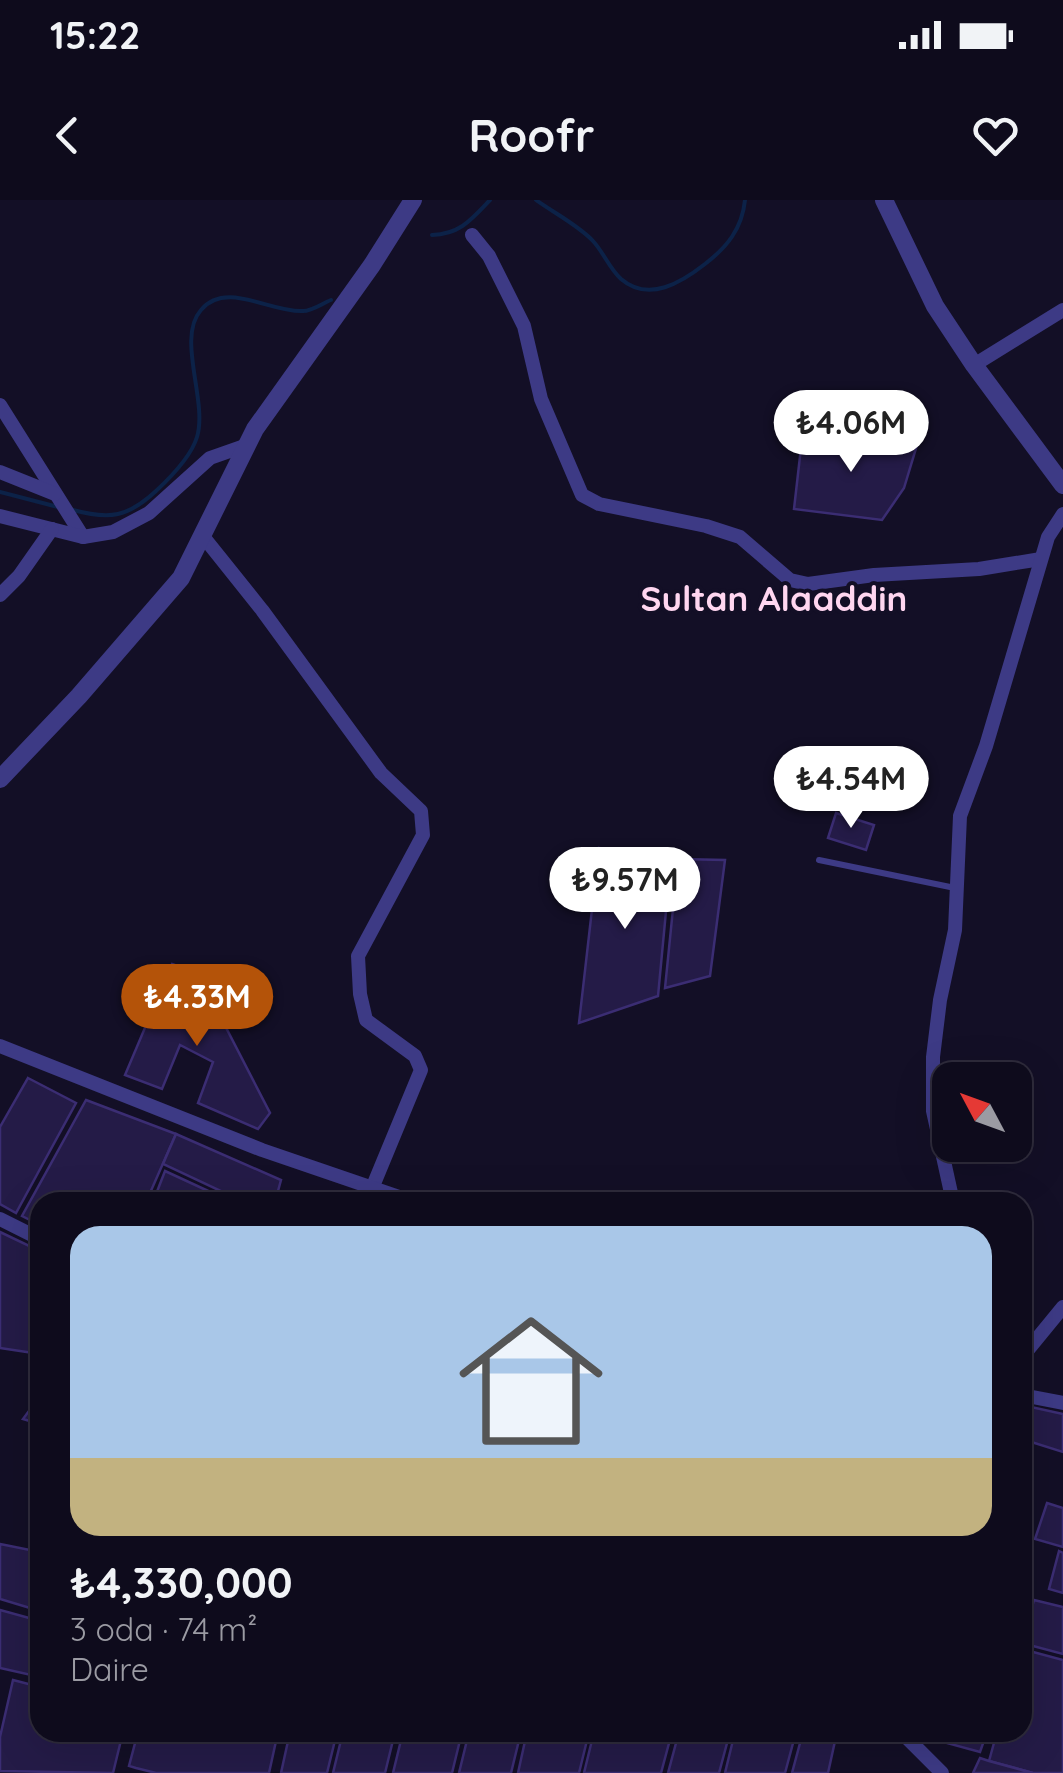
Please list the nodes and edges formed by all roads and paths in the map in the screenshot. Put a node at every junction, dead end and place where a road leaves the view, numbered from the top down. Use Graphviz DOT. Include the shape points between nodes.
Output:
graph roads {
  1 [pos="413,200"];
  2 [pos="884,200"];
  3 [pos="472,235"];
  4 [pos="1063,310"];
  5 [pos="974,365"];
  6 [pos="0,405"];
  7 [pos="247,445"];
  8 [pos="0,472"];
  9 [pos="1063,485"];
  10 [pos="56,494"];
  11 [pos="1063,514"];
  12 [pos="0,516"];
  13 [pos="52,529"];
  14 [pos="202,535"];
  15 [pos="84,538"];
  16 [pos="1041,559"];
  17 [pos="0,595"];
  18 [pos="0,779"];
  19 [pos="819,860"];
  20 [pos="956,888"];
  21 [pos="0,1046"];
  22 [pos="373,1186"];
  23 [pos="388,1192"];
  24 [pos="951,1192"];
  25 [pos="0,1218"];
  26 [pos="30,1234"];
  27 [pos="1063,1307"];
  28 [pos="1032,1345"];
  29 [pos="1032,1397"];
  30 [pos="1063,1403"];
  31 [pos="911,1742"];
  32 [pos="942,1773"];
  1 -- 7 [label="street"];
  2 -- 5 [label="street" via="935,306"];
  3 -- 16 [label="street" via="524,326 541,399 582,495 740,537 790,580 808,584"];
  4 -- 5 [label="street"];
  5 -- 9 [label="street"];
  6 -- 10 [label="street"];
  7 -- 14 [label="street"];
  7 -- 15 [label="street" via="210,458 150,513"];
  8 -- 10 [label="street"];
  10 -- 15 [label="street"];
  11 -- 16 [label="street"];
  12 -- 13 [label="street"];
  13 -- 15 [label="street"];
  13 -- 17 [label="street"];
  14 -- 18 [label="street" via="181,578"];
  14 -- 22 [label="street" via="381,773 421,811 423,835 358,956 366,1020 416,1056 420,1070"];
  16 -- 20 [label="street" via="960,816"];
  19 -- 20 [label="lane"];
  20 -- 24 [label="street" via="933,1093"];
  21 -- 22 [label="street" via="262,1150"];
  22 -- 23 [label="street"];
  25 -- 26 [label="street"];
  27 -- 28 [label="street"];
  29 -- 30 [label="street"];
  31 -- 32 [label="street"];
}
